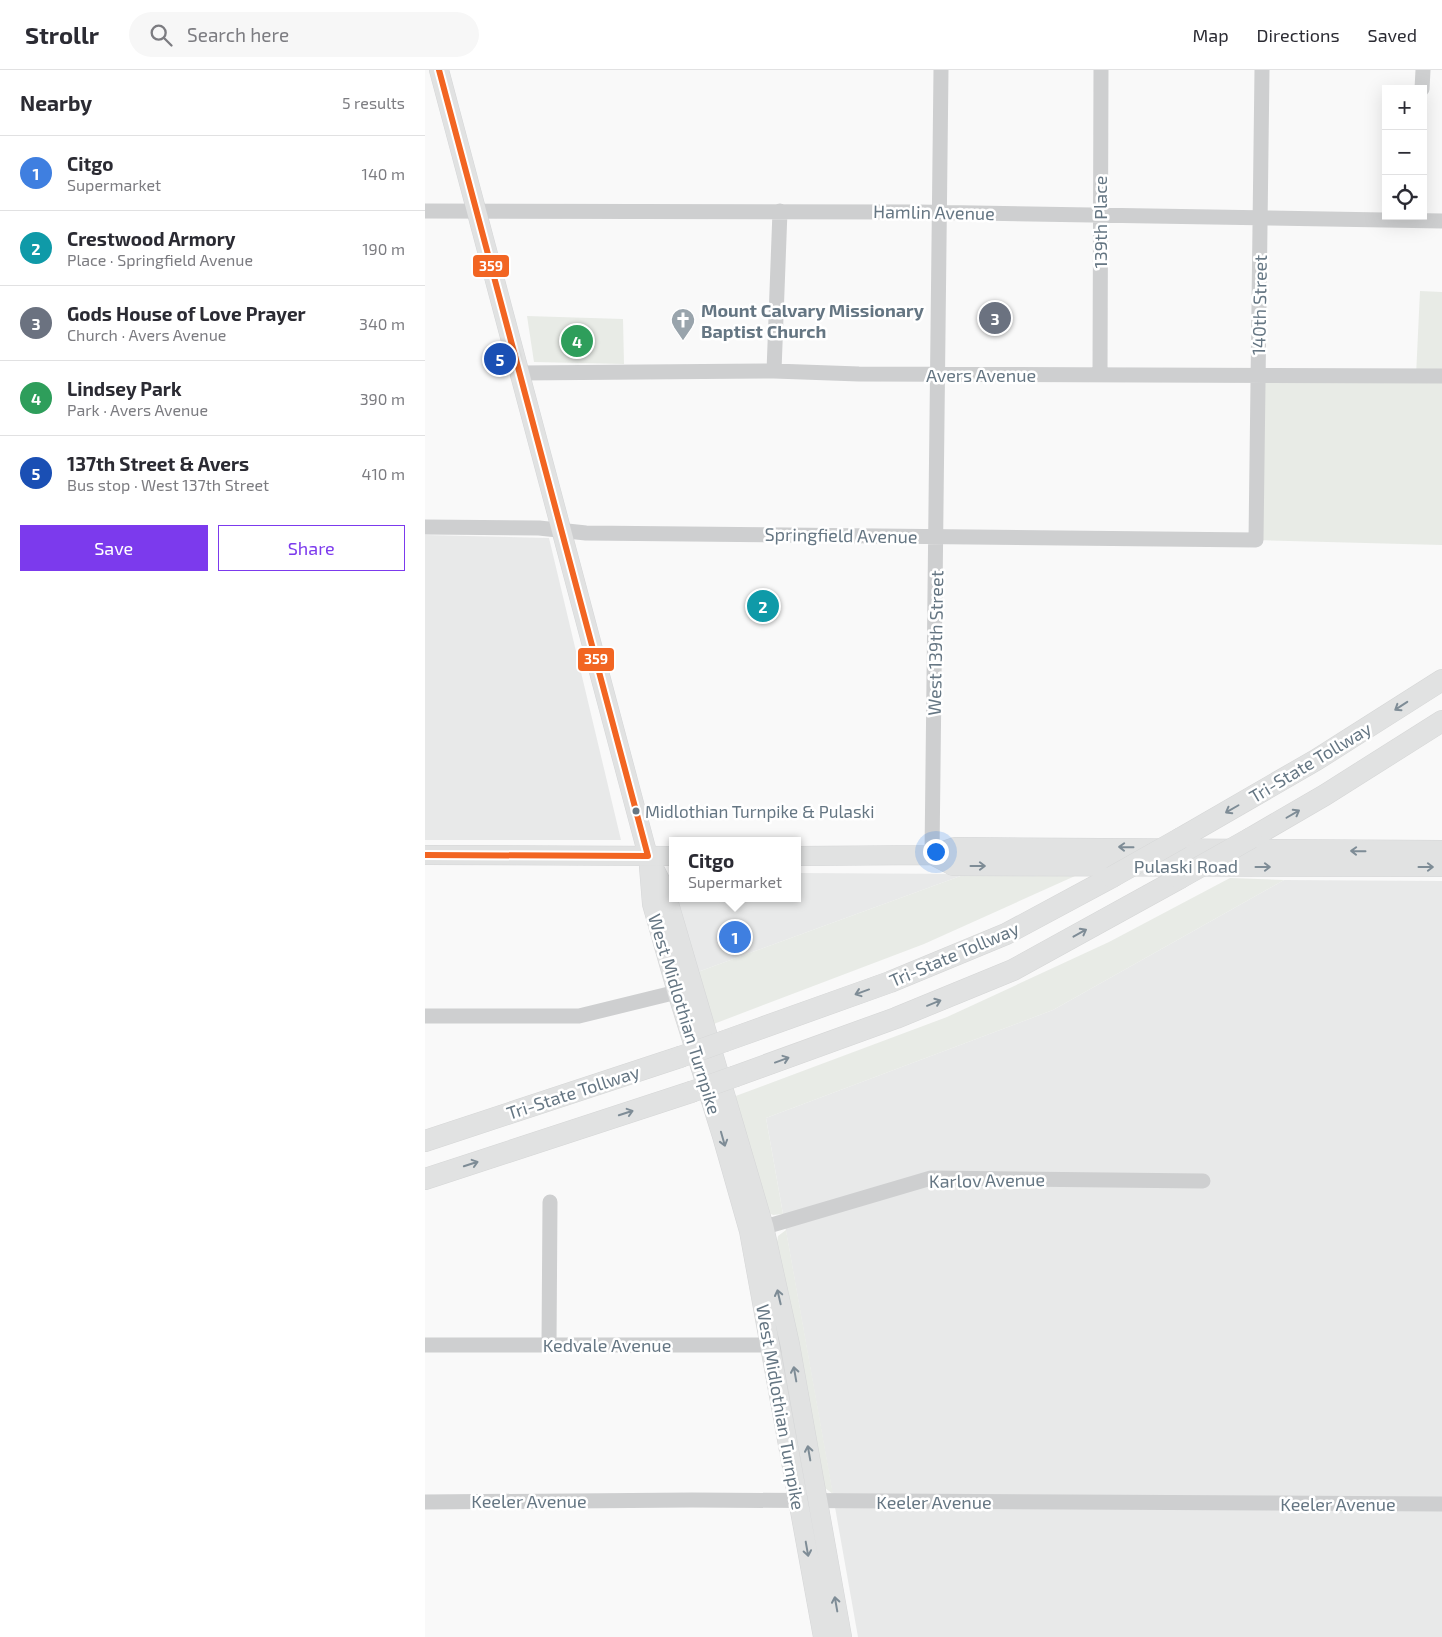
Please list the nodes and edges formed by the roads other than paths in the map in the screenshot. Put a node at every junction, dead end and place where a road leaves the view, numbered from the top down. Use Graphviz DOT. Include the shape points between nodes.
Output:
graph roads {
  1 [pos="439,70"];
  2 [pos="941,70"];
  3 [pos="1101,70"];
  4 [pos="1262,70"];
  5 [pos="1423,70"];
  6 [pos="1422,85"];
  7 [pos="476,210"];
  8 [pos="425,211"];
  9 [pos="780,211"];
  10 [pos="939,212"];
  11 [pos="1099,215"];
  12 [pos="1261,218"];
  13 [pos="1382,219"];
  14 [pos="1427,220"];
  15 [pos="1442,221"];
  16 [pos="774,371"];
  17 [pos="520,373"];
  18 [pos="937,374"];
  19 [pos="1100,375"];
  20 [pos="1258,376"];
  21 [pos="1442,376"];
  22 [pos="425,527"];
  23 [pos="562,530"];
  24 [pos="936,536"];
  25 [pos="1256,540"];
  26 [pos="1442,680"];
  27 [pos="1442,721"];
  28 [pos="1442,850"];
  29 [pos="425,855"];
  30 [pos="932,855"];
  31 [pos="649,856"];
  32 [pos="669,856"];
  33 [pos="801,856"];
  34 [pos="1442,867"];
  35 [pos="677,992"];
  36 [pos="425,1016"];
  37 [pos="425,1141"];
  38 [pos="425,1179"];
  39 [pos="1203,1181"];
  40 [pos="550,1202"];
  41 [pos="756,1229"];
  42 [pos="425,1345"];
  43 [pos="549,1345"];
  44 [pos="770,1345"];
  45 [pos="790,1345"];
  46 [pos="798,1501"];
  47 [pos="817,1501"];
  48 [pos="425,1502"];
  49 [pos="1442,1504"];
  50 [pos="823,1637"];
  51 [pos="842,1637"];
  1 -- 7 [label="main road"];
  2 -- 10 [label="street, West 139th Street"];
  3 -- 11 [label="street, 139th Place"];
  4 -- 12 [label="street, 140th Street"];
  5 -- 6 [label="street"];
  7 -- 8 [label="street, Hamlin Avenue"];
  7 -- 9 [label="street, Hamlin Avenue"];
  7 -- 17 [label="main road"];
  9 -- 10 [label="street, Hamlin Avenue"];
  9 -- 16 [label="street"];
  10 -- 11 [label="street, Hamlin Avenue"];
  10 -- 18 [label="street, West 139th Street"];
  11 -- 12 [label="street, Hamlin Avenue"];
  11 -- 19 [label="street, 139th Place"];
  12 -- 13 [label="street, Hamlin Avenue"];
  12 -- 20 [label="street, 140th Street"];
  14 -- 15 [label="street, Hamlin Avenue"];
  16 -- 17 [label="street, Avers Avenue"];
  16 -- 18 [label="street, Avers Avenue"];
  17 -- 23 [label="main road"];
  18 -- 19 [label="street, Avers Avenue"];
  18 -- 24 [label="street, West 139th Street"];
  19 -- 20 [label="street, Avers Avenue"];
  20 -- 21 [label="street, Avers Avenue"];
  20 -- 25 [label="street, 140th Street"];
  22 -- 23 [label="street, Springfield Avenue"];
  23 -- 24 [label="street, Springfield Avenue" via="586,533"];
  23 -- 31 [label="main road"];
  24 -- 25 [label="street, Springfield Avenue"];
  24 -- 30 [label="street, West 139th Street"];
  26 -- 37 [label="highway, Tri-State Tollway, one-way, bridge" via="1316,760 1006,934 890,982 725,1041"];
  38 -- 27 [label="highway, Tri-State Tollway, one-way, bridge" via="691,1092 896,1018 1013,970 1251,838"];
  28 -- 30 [label="main road, Pulaski Road, one-way" via="955,846"];
  29 -- 31 [label="main road"];
  30 -- 33 [label="main road, Pulaski Road"];
  30 -- 34 [label="main road, Pulaski Road, one-way" via="953,866"];
  31 -- 32 [label="main road"];
  31 -- 35 [label="main road, West Midlothian Turnpike" via="652,904"];
  31 -- 41 [label="main road, West Midlothian Turnpike" via="665,890"];
  35 -- 36 [label="street" via="579,1016"];
  35 -- 41 [label="main road, West Midlothian Turnpike, one-way" via="722,1136"];
  39 -- 41 [label="street, Karlov Avenue" via="931,1178"];
  40 -- 43 [label="street"];
  41 -- 44 [label="main road, West Midlothian Turnpike"];
  45 -- 41 [label="main road, West Midlothian Turnpike, one-way"];
  42 -- 43 [label="street, Kedvale Avenue"];
  43 -- 44 [label="street, Kedvale Avenue"];
  44 -- 45 [label="street, Kedvale Avenue"];
  44 -- 46 [label="main road, West Midlothian Turnpike"];
  47 -- 45 [label="main road, West Midlothian Turnpike, one-way"];
  46 -- 47 [label="street, Keeler Avenue"];
  46 -- 48 [label="street, Keeler Avenue"];
  46 -- 50 [label="main road, West Midlothian Turnpike, one-way"];
  47 -- 49 [label="street, Keeler Avenue"];
  51 -- 47 [label="main road, West Midlothian Turnpike, one-way"];
}
